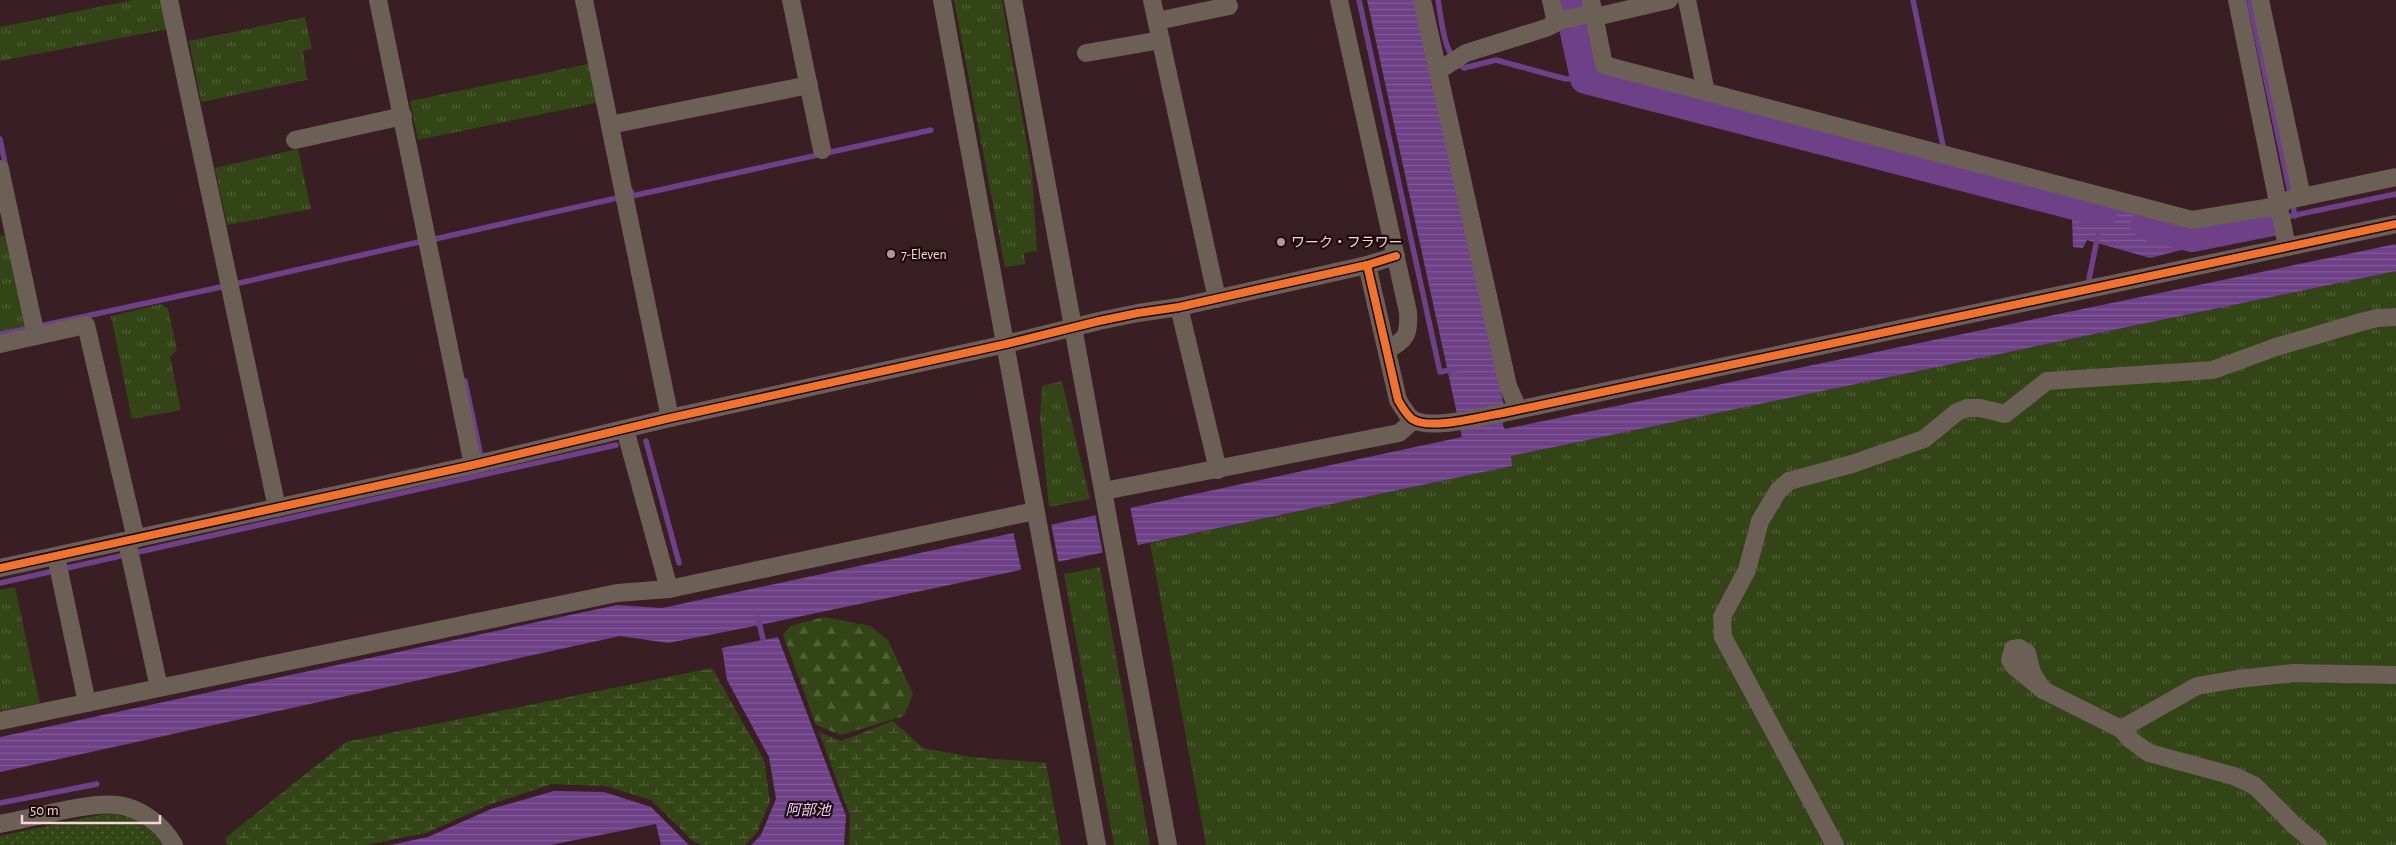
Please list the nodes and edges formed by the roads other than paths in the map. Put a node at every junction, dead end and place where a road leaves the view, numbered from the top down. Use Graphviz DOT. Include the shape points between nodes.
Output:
graph roads {
  1 [pos="169,0"];
  2 [pos="378,0"];
  3 [pos="584,0"];
  4 [pos="791,0"];
  5 [pos="942,0"];
  6 [pos="1013,0"];
  7 [pos="1152,0"];
  8 [pos="1339,0"];
  9 [pos="1422,0"];
  10 [pos="1551,0"];
  11 [pos="1669,0"];
  12 [pos="1687,0"];
  13 [pos="2237,0"];
  14 [pos="2260,0"];
  15 [pos="1229,6"];
  16 [pos="1591,11"];
  17 [pos="1157,21"];
  18 [pos="1559,22"];
  19 [pos="1161,40"];
  20 [pos="1086,53"];
  21 [pos="1449,63"];
  22 [pos="809,85"];
  23 [pos="1706,92"];
  24 [pos="403,116"];
  25 [pos="610,125"];
  26 [pos="295,140"];
  27 [pos="822,150"];
  28 [pos="0,169"];
  29 [pos="2396,178"];
  30 [pos="2288,206"];
  31 [pos="2396,224"];
  32 [pos="2287,247"];
  33 [pos="1396,256"];
  34 [pos="1367,265"];
  35 [pos="1217,299"];
  36 [pos="1180,308"];
  37 [pos="2396,317"];
  38 [pos="1072,328"];
  39 [pos="36,336"];
  40 [pos="0,344"];
  41 [pos="1006,344"];
  42 [pos="1387,350"];
  43 [pos="1510,411"];
  44 [pos="670,418"];
  45 [pos="1414,420"];
  46 [pos="625,429"];
  47 [pos="473,466"];
  48 [pos="1218,470"];
  49 [pos="1105,498"];
  50 [pos="277,508"];
  51 [pos="1036,515"];
  52 [pos="131,548"];
  53 [pos="58,566"];
  54 [pos="0,568"];
  55 [pos="670,589"];
  56 [pos="2396,675"];
  57 [pos="159,688"];
  58 [pos="2042,690"];
  59 [pos="87,703"];
  60 [pos="0,721"];
  61 [pos="2121,729"];
  62 [pos="0,824"];
  63 [pos="174,845"];
  64 [pos="1098,845"];
  65 [pos="1168,845"];
  66 [pos="1835,845"];
  67 [pos="2318,845"];
  1 -- 50 [label="street"];
  2 -- 24 [label="street"];
  3 -- 25 [label="street"];
  4 -- 22 [label="street"];
  5 -- 41 [label="street"];
  6 -- 38 [label="street"];
  7 -- 17 [label="street"];
  8 -- 33 [label="street"];
  9 -- 21 [label="street"];
  10 -- 18 [label="street"];
  11 -- 16 [label="street"];
  12 -- 23 [label="street"];
  13 -- 30 [label="street"];
  14 -- 30 [label="street"];
  15 -- 17 [label="street"];
  16 -- 18 [label="street"];
  16 -- 23 [label="street" via="1604,65"];
  17 -- 19 [label="street"];
  18 -- 21 [label="street"];
  19 -- 20 [label="street"];
  19 -- 35 [label="street"];
  21 -- 43 [label="street"];
  22 -- 25 [label="street"];
  22 -- 27 [label="street"];
  23 -- 30 [label="street" via="2192,220"];
  24 -- 26 [label="street"];
  24 -- 47 [label="street"];
  25 -- 44 [label="street"];
  28 -- 39 [label="street"];
  29 -- 30 [label="street"];
  30 -- 32 [label="street"];
  31 -- 32 [label="street"];
  32 -- 43 [label="street"];
  33 -- 34 [label="street"];
  33 -- 42 [label="street" via="1409,330 1400,343"];
  34 -- 35 [label="street"];
  34 -- 42 [label="street"];
  35 -- 36 [label="street"];
  36 -- 38 [label="street" via="1138,313"];
  36 -- 48 [label="street"];
  37 -- 66 [label="street" via="2361,322 2213,370 2047,381 2004,414 1967,408 1957,412 1924,439 1852,464 1796,477 1783,486 1760,521 1747,570 1722,617 1721,627 1723,637"];
  38 -- 41 [label="street"];
  38 -- 49 [label="street"];
  39 -- 40 [label="street"];
  39 -- 52 [label="street" via="86,325"];
  41 -- 44 [label="street"];
  41 -- 51 [label="street"];
  42 -- 45 [label="street" via="1398,400"];
  43 -- 45 [label="street" via="1439,423"];
  44 -- 46 [label="street"];
  45 -- 48 [label="street" via="1399,433"];
  46 -- 47 [label="street"];
  46 -- 55 [label="street"];
  47 -- 50 [label="street"];
  48 -- 49 [label="street"];
  49 -- 65 [label="street"];
  50 -- 52 [label="street"];
  51 -- 55 [label="street"];
  51 -- 64 [label="street"];
  52 -- 53 [label="street"];
  52 -- 57 [label="street"];
  53 -- 54 [label="street"];
  53 -- 59 [label="street"];
  55 -- 57 [label="street" via="617,593"];
  56 -- 61 [label="street" via="2294,673 2197,686"];
  57 -- 59 [label="street"];
  58 -- 61 [label="street"];
  59 -- 60 [label="street"];
  61 -- 67 [label="street" via="2149,753 2234,776 2255,786"];
  62 -- 63 [label="street" via="116,804 143,812 167,833"];
}
